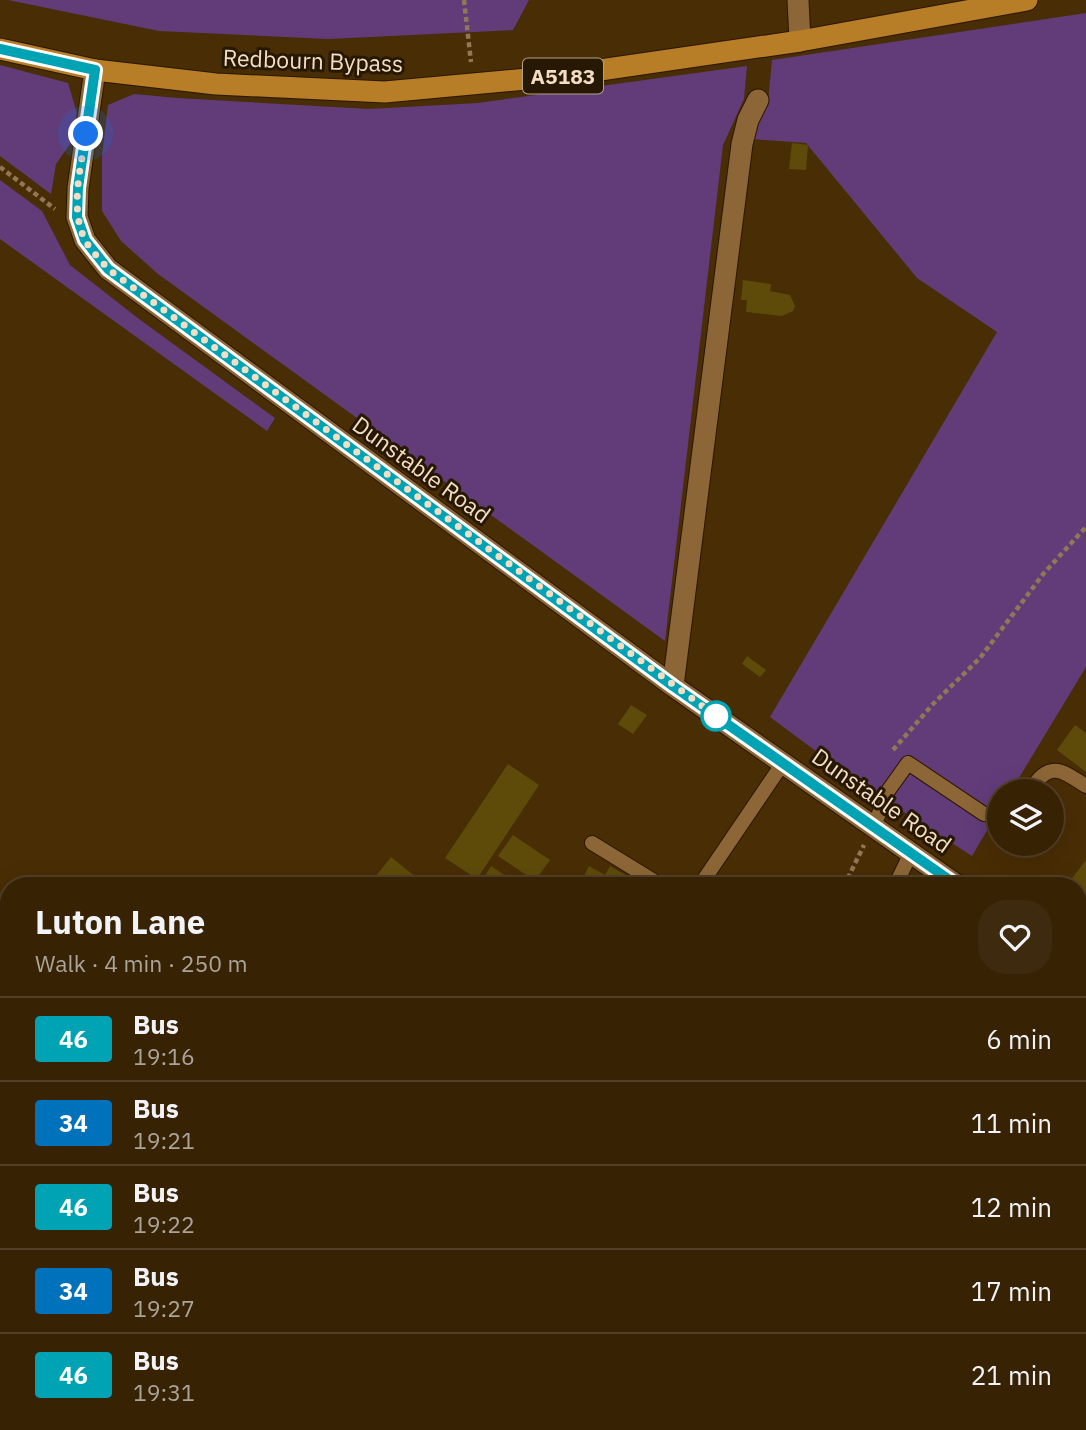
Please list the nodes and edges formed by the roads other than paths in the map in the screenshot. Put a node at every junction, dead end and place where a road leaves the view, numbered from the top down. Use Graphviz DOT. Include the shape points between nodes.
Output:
graph roads {
  1 [pos="797,0"];
  2 [pos="1027,0"];
  3 [pos="800,41"];
  4 [pos="0,50"];
  5 [pos="95,70"];
  6 [pos="758,100"];
  7 [pos="673,686"];
  8 [pos="783,763"];
  9 [pos="1038,779"];
  10 [pos="1086,786"];
  11 [pos="987,814"];
  12 [pos="874,826"];
  13 [pos="592,843"];
  14 [pos="911,853"];
  15 [pos="647,877"];
  16 [pos="706,877"];
  17 [pos="899,877"];
  18 [pos="945,877"];
  1 -- 3 [label="street"];
  2 -- 3 [label="main road, Redbourn Bypass / A5183"];
  3 -- 5 [label="main road, Redbourn Bypass / A5183" via="559,76 385,92 216,84"];
  4 -- 5 [label="main road, A5183"];
  5 -- 7 [label="street, Dunstable Road" via="77,217 85,240 108,269"];
  6 -- 7 [label="street" via="742,144"];
  7 -- 8 [label="street, Dunstable Road"];
  8 -- 12 [label="street, Dunstable Road"];
  8 -- 16 [label="lane"];
  9 -- 10 [label="lane" via="1056,770"];
  11 -- 12 [label="lane" via="908,763 888,791"];
  12 -- 14 [label="street, Dunstable Road"];
  13 -- 15 [label="lane"];
  14 -- 17 [label="lane"];
  14 -- 18 [label="street, Dunstable Road"];
}
